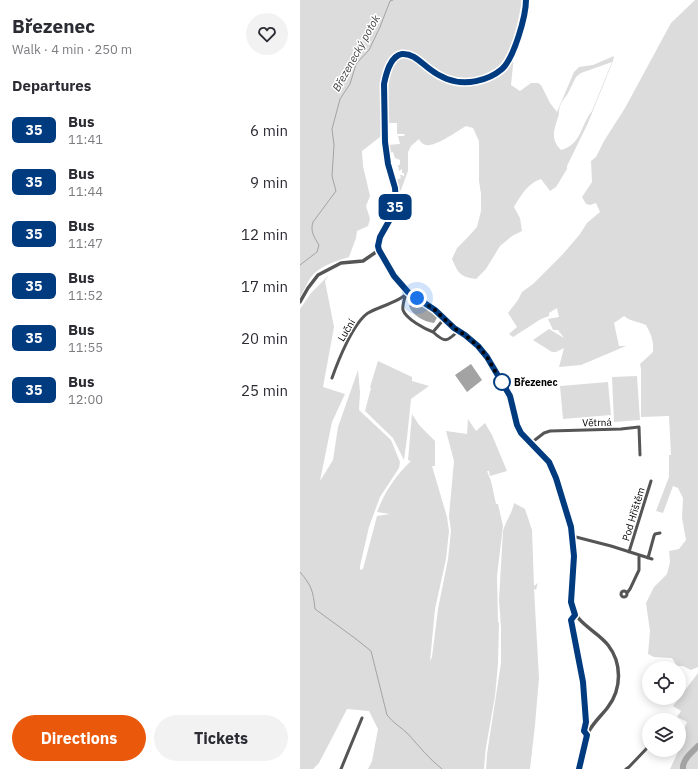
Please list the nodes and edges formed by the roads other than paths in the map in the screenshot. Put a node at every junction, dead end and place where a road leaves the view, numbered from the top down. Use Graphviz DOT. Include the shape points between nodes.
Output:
graph roads {
  1 [pos="526,0"];
  2 [pos="379,250"];
  3 [pos="408,292"];
  4 [pos="405,297"];
  5 [pos="300,302"];
  6 [pos="444,319"];
  7 [pos="458,331"];
  8 [pos="433,332"];
  9 [pos="332,378"];
  10 [pos="531,443"];
  11 [pos="640,455"];
  12 [pos="651,481"];
  13 [pos="660,533"];
  14 [pos="572,536"];
  15 [pos="629,552"];
  16 [pos="639,555"];
  17 [pos="627,593"];
  18 [pos="575,615"];
  19 [pos="362,718"];
  20 [pos="587,735"];
  21 [pos="642,753"];
  22 [pos="340,769"];
  23 [pos="579,769"];
  24 [pos="626,769"];
  1 -- 2 [label="street" via="523,22 510,58 503,68 490,77 470,82 453,81 411,56 400,54 392,61 384,84 385,142 396,201 393,214 380,237"];
  2 -- 3 [label="street" via="394,276"];
  2 -- 5 [label="street" via="363,261 341,264 318,275"];
  3 -- 4 [label="street"];
  3 -- 6 [label="street"];
  4 -- 8 [label="street" via="403,308 406,314 420,326"];
  4 -- 9 [label="street, Luční" via="377,308 363,317 345,346"];
  6 -- 7 [label="street"];
  6 -- 8 [label="street"];
  7 -- 8 [label="street" via="445,341"];
  7 -- 10 [label="street" via="478,346 487,357 510,396 518,428"];
  10 -- 11 [label="street, Větrná" via="550,430 639,427"];
  10 -- 14 [label="street" via="549,462"];
  12 -- 15 [label="street, Pod Hřištěm"];
  13 -- 16 [label="street, Pod Hřištěm" via="654,536 650,558"];
  14 -- 15 [label="street, Pod Hřištěm"];
  14 -- 18 [label="street" via="574,556 571,602"];
  15 -- 16 [label="street, Pod Hřištěm"];
  16 -- 17 [label="street" via="639,570"];
  18 -- 20 [label="street" via="571,621 583,682 586,722 584,731"];
  18 -- 20 [label="street" via="608,646 618,668 612,701"];
  19 -- 22 [label="street"];
  20 -- 23 [label="street"];
  21 -- 24 [label="street"];
}
